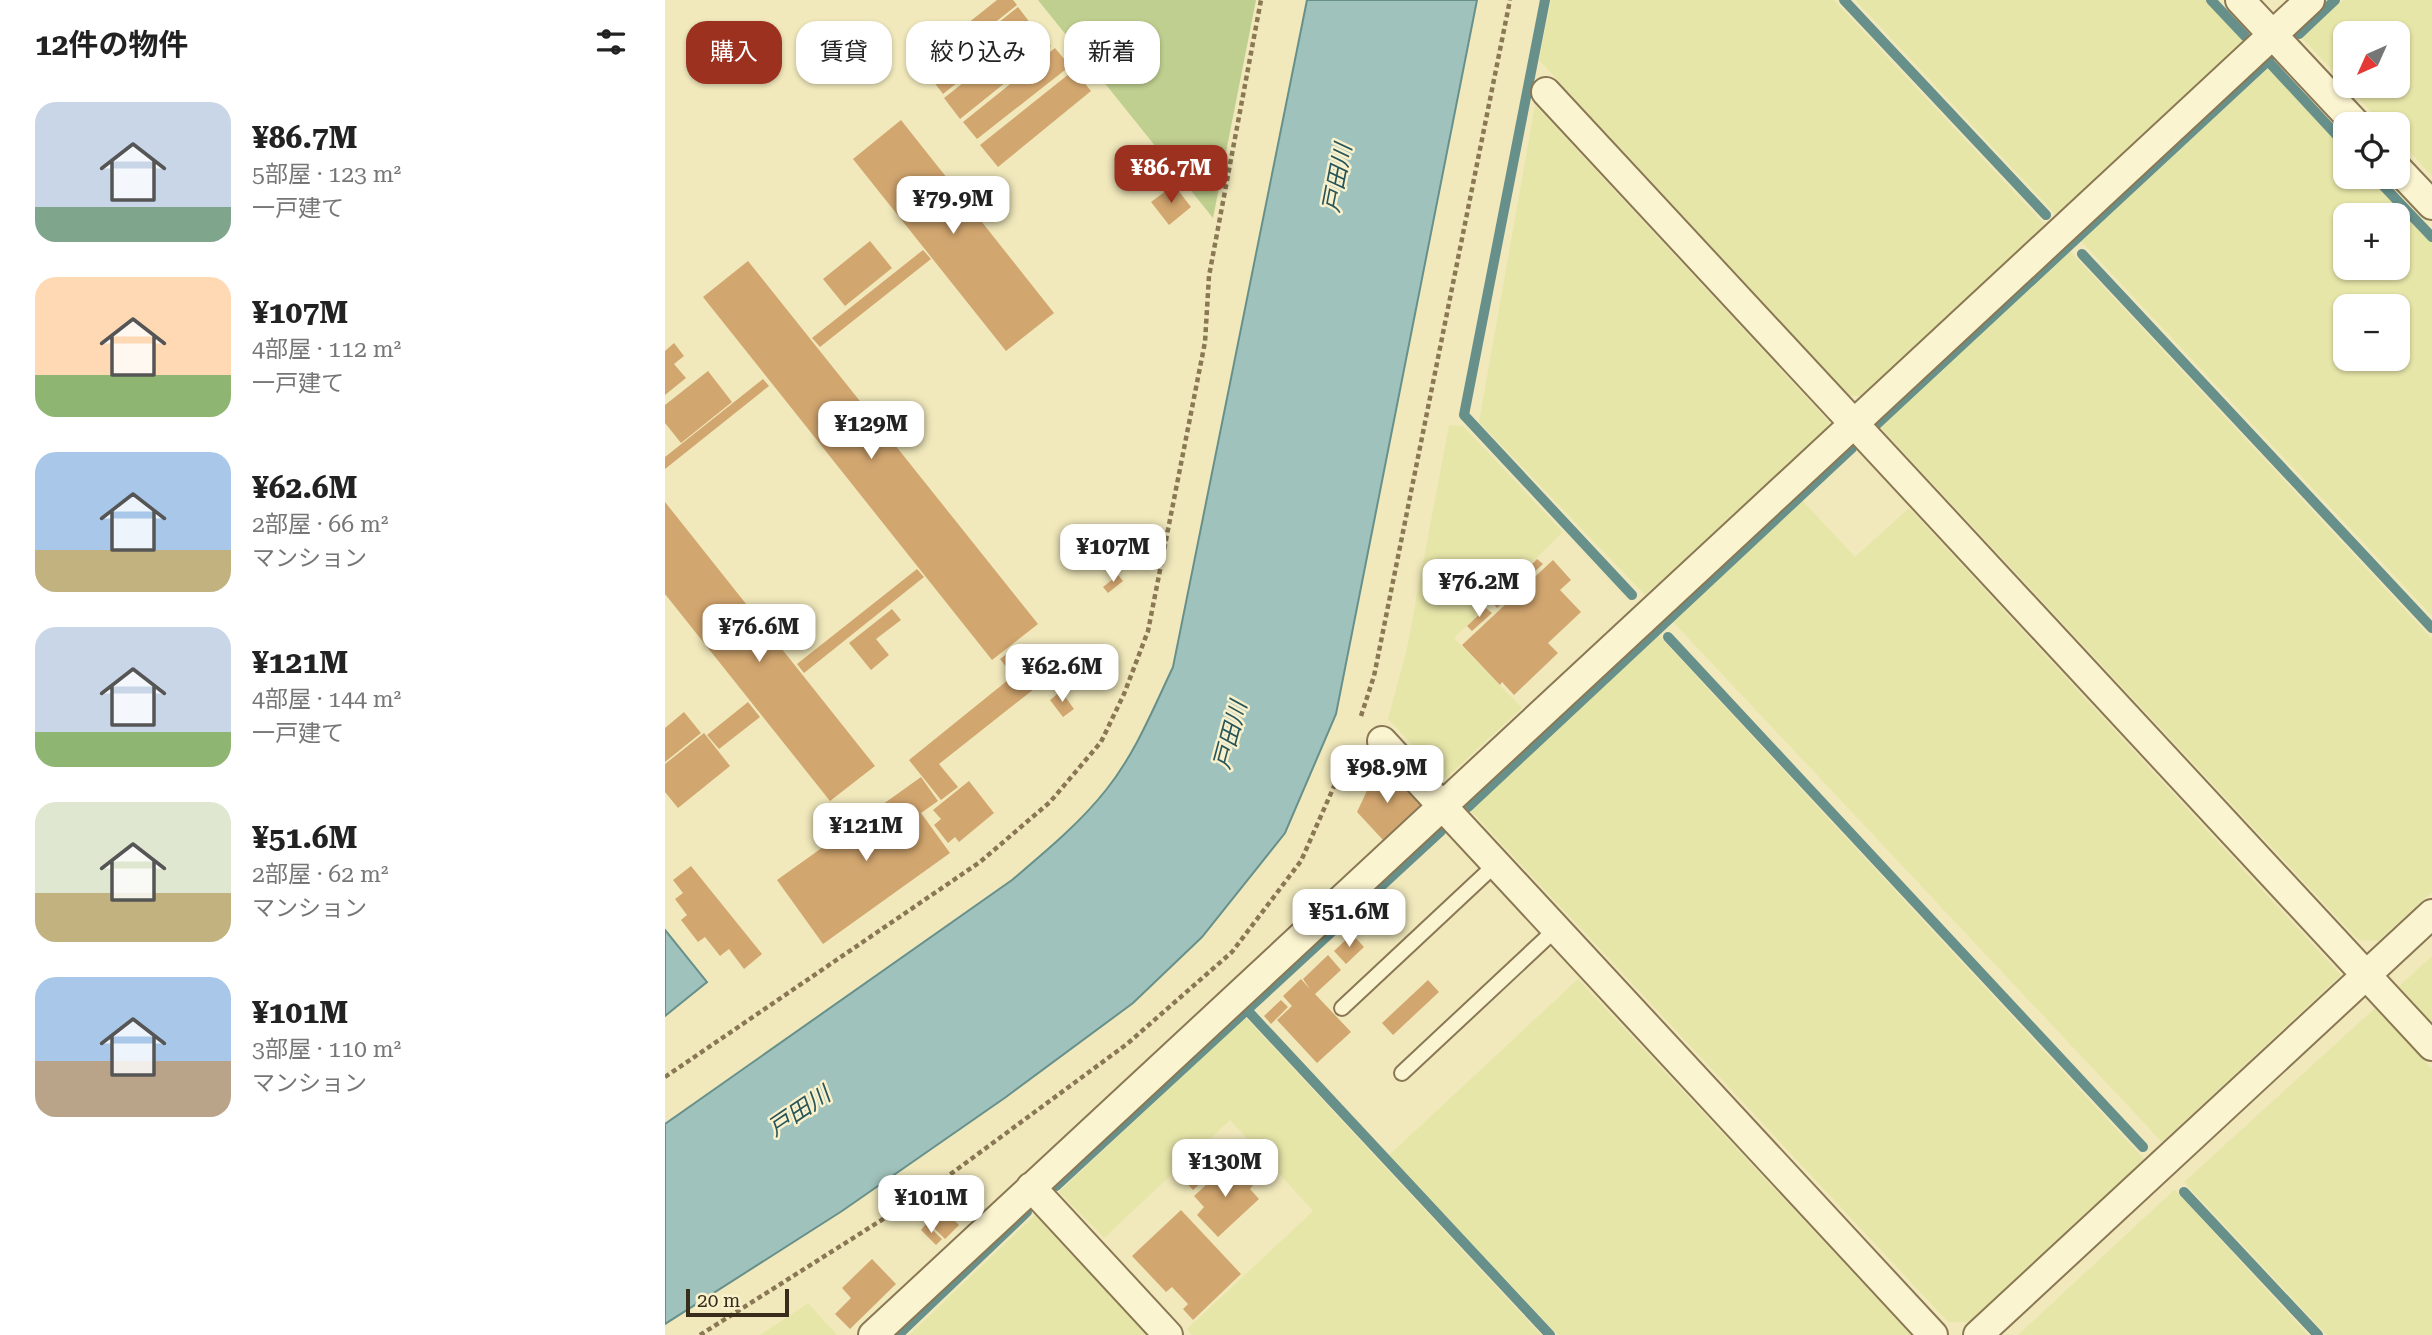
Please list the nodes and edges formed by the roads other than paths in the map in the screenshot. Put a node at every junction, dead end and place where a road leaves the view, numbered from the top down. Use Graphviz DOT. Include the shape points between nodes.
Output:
graph roads {
  1 [pos="2240,0"];
  2 [pos="2310,0"];
  3 [pos="2272,34"];
  4 [pos="1546,93"];
  5 [pos="2345,112"];
  6 [pos="2410,182"];
  7 [pos="2432,205"];
  8 [pos="1855,425"];
  9 [pos="1382,741"];
  10 [pos="1442,806"];
  11 [pos="1496,864"];
  12 [pos="2432,914"];
  13 [pos="1556,929"];
  14 [pos="2366,975"];
  15 [pos="1342,1008"];
  16 [pos="2432,1046"];
  17 [pos="1402,1073"];
  18 [pos="1031,1187"];
  19 [pos="873,1335"];
  20 [pos="1168,1335"];
  21 [pos="1933,1335"];
  22 [pos="1978,1335"];
  1 -- 3 [label="street"];
  2 -- 3 [label="street"];
  3 -- 5 [label="street"];
  3 -- 8 [label="street"];
  4 -- 8 [label="street"];
  6 -- 7 [label="street"];
  8 -- 10 [label="street"];
  8 -- 14 [label="street"];
  9 -- 10 [label="street"];
  10 -- 11 [label="street"];
  10 -- 18 [label="street"];
  11 -- 13 [label="street"];
  11 -- 15 [label="lane"];
  12 -- 14 [label="street"];
  13 -- 17 [label="lane"];
  13 -- 21 [label="street"];
  14 -- 16 [label="street"];
  14 -- 22 [label="street"];
  18 -- 19 [label="street"];
  18 -- 20 [label="street"];
}
